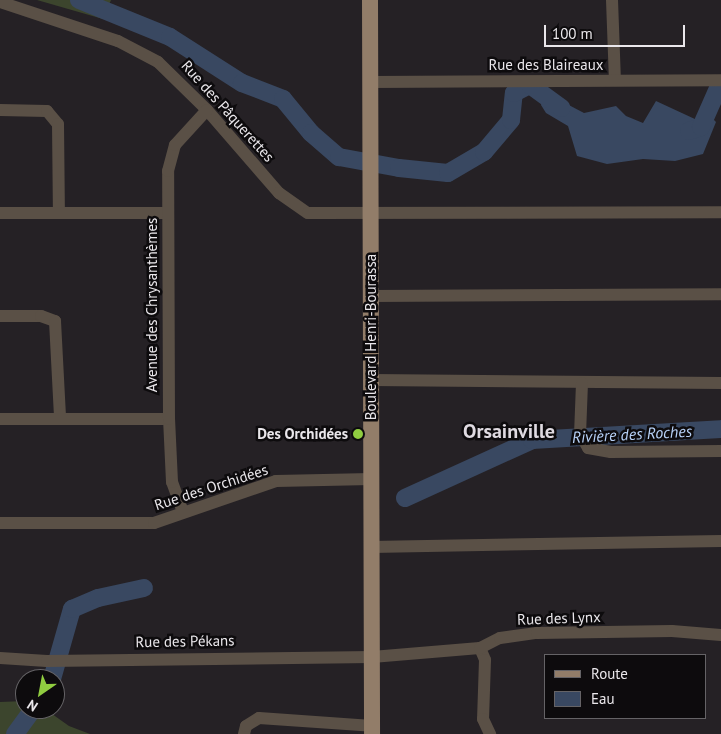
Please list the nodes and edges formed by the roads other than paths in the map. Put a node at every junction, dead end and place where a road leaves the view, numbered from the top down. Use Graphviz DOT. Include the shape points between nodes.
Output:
graph roads {
  1 [pos="370,0"];
  2 [pos="612,0"];
  3 [pos="0,2"];
  4 [pos="615,80"];
  5 [pos="721,80"];
  6 [pos="371,82"];
  7 [pos="0,110"];
  8 [pos="208,110"];
  9 [pos="371,212"];
  10 [pos="721,212"];
  11 [pos="0,213"];
  12 [pos="58,213"];
  13 [pos="168,213"];
  14 [pos="721,294"];
  15 [pos="371,296"];
  16 [pos="0,316"];
  17 [pos="371,380"];
  18 [pos="582,383"];
  19 [pos="721,383"];
  20 [pos="60,418"];
  21 [pos="0,419"];
  22 [pos="168,420"];
  23 [pos="721,450"];
  24 [pos="371,478"];
  25 [pos="183,512"];
  26 [pos="0,523"];
  27 [pos="721,541"];
  28 [pos="371,547"];
  29 [pos="721,635"];
  30 [pos="480,648"];
  31 [pos="372,657"];
  32 [pos="0,658"];
  33 [pos="372,730"];
  34 [pos="244,734"];
  35 [pos="490,734"];
  1 -- 6 [label="main road, Boulevard Henri-Bourassa"];
  2 -- 4 [label="street"];
  3 -- 8 [label="street, Rue des Pâquerettes" via="141,52 172,74"];
  4 -- 5 [label="street, Rue des Blaireaux"];
  4 -- 6 [label="street, Rue des Blaireaux"];
  6 -- 9 [label="main road, Boulevard Henri-Bourassa"];
  7 -- 12 [label="street" via="47,111 58,124"];
  8 -- 9 [label="street, Rue des Pâquerettes" via="278,193 302,210 318,214"];
  8 -- 13 [label="street, Avenue des Chrysanthèmes" via="185,130 170,155"];
  9 -- 10 [label="street, Rue des Pâquerettes"];
  9 -- 15 [label="main road, Boulevard Henri-Bourassa"];
  11 -- 12 [label="street"];
  12 -- 13 [label="street"];
  13 -- 22 [label="street, Avenue des Chrysanthèmes"];
  14 -- 15 [label="street"];
  15 -- 17 [label="main road, Boulevard Henri-Bourassa"];
  16 -- 20 [label="street" via="41,316 56,321"];
  17 -- 18 [label="street"];
  17 -- 24 [label="main road, Boulevard Henri-Bourassa"];
  18 -- 19 [label="street"];
  18 -- 23 [label="street" via="582,438 597,451"];
  20 -- 21 [label="street"];
  20 -- 22 [label="street"];
  22 -- 25 [label="street, Avenue des Chrysanthèmes" via="172,482"];
  24 -- 25 [label="street, Rue des Orchidées" via="276,481"];
  24 -- 28 [label="main road, Boulevard Henri-Bourassa"];
  25 -- 26 [label="street, Rue des Orchidées" via="154,523"];
  27 -- 28 [label="street"];
  28 -- 31 [label="main road, Boulevard Henri-Bourassa"];
  29 -- 30 [label="street, Rue des Lynx" via="672,631 537,633 500,638"];
  30 -- 31 [label="street, Rue des Lynx"];
  30 -- 35 [label="street" via="485,660 483,719"];
  31 -- 32 [label="street, Rue des Pékans"];
  31 -- 33 [label="main road, Boulevard Henri-Bourassa"];
  33 -- 34 [label="street" via="259,718 246,726"];
}
